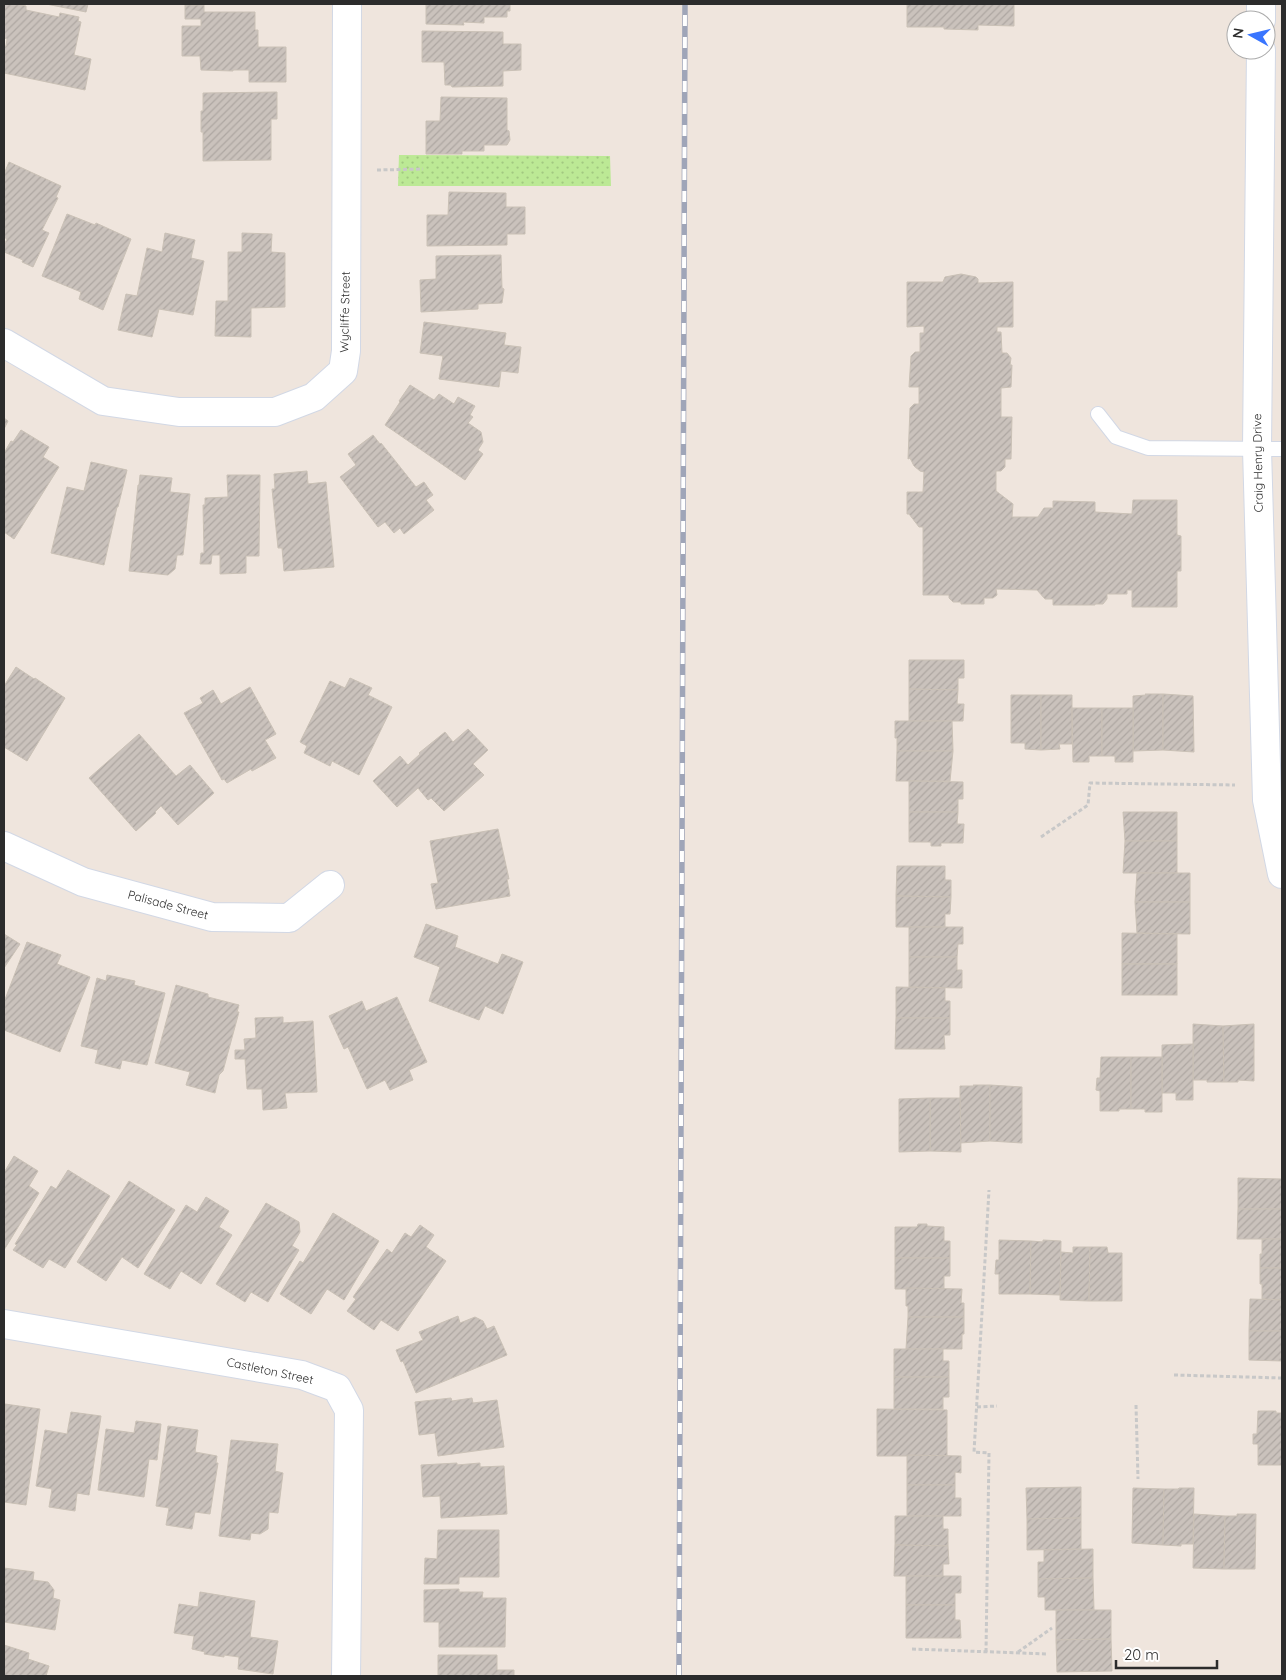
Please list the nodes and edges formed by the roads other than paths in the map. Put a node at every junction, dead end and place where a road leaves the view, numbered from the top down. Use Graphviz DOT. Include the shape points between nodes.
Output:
graph roads {
  1 [pos="347,4"];
  2 [pos="1261,60"];
  3 [pos="4,343"];
  4 [pos="1098,414"];
  5 [pos="1270,449"];
  6 [pos="4,846"];
  7 [pos="1282,874"];
  8 [pos="330,885"];
  9 [pos="4,1324"];
  10 [pos="346,1676"];
  1 -- 3 [label="street, Wycliffe Street" via="346,351 343,371 314,397 275,412 179,412 103,401"];
  2 -- 5 [label="street, Craig Henry Drive"];
  4 -- 5 [label="lane" via="1116,437 1148,448"];
  5 -- 7 [label="street, Craig Henry Drive" via="1267,800"];
  6 -- 8 [label="street, Palisade Street" via="82,882 212,917 289,918"];
  9 -- 10 [label="street, Castleton Street" via="302,1375 337,1388 349,1410"];
}
